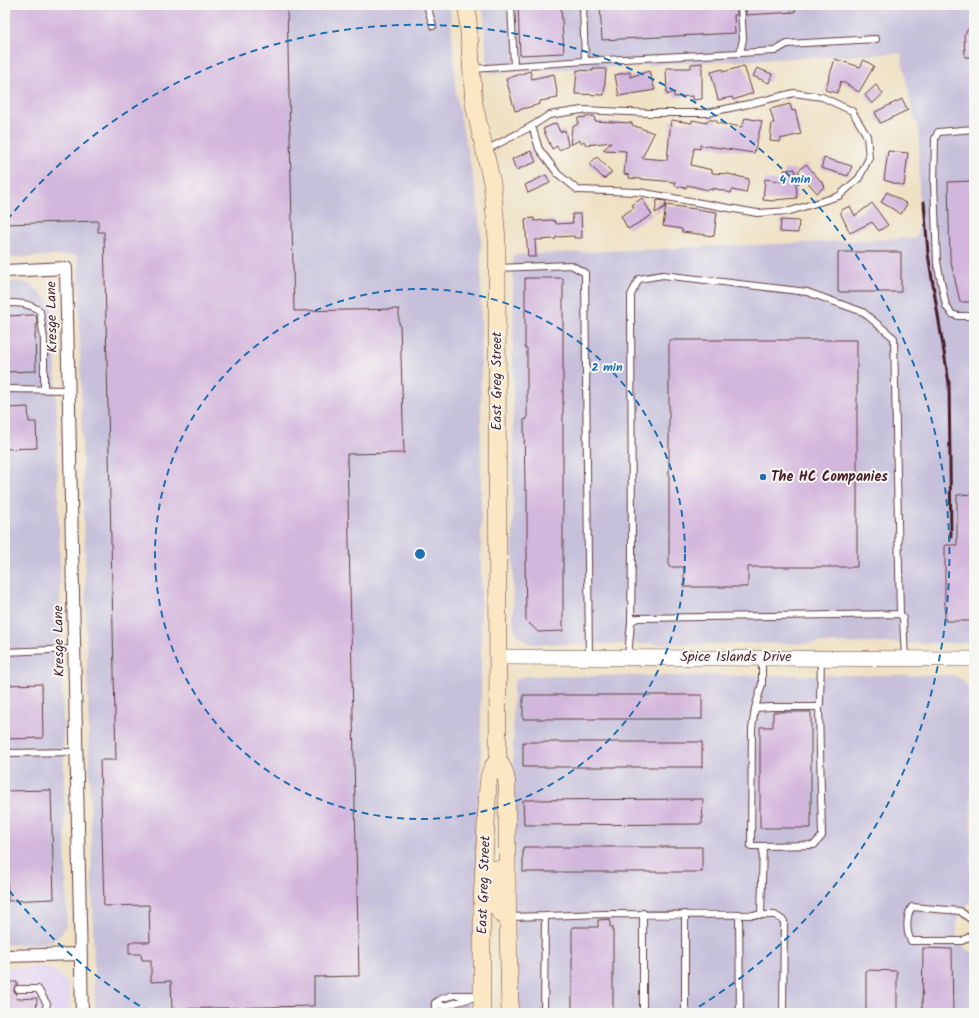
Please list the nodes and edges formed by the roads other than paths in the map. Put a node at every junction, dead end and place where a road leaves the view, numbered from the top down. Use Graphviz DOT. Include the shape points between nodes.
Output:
graph roads {
  1 [pos="427,5"];
  2 [pos="467,5"];
  3 [pos="511,5"];
  4 [pos="583,5"];
  5 [pos="741,5"];
  6 [pos="433,26"];
  7 [pos="876,39"];
  8 [pos="740,53"];
  9 [pos="585,61"];
  10 [pos="514,66"];
  11 [pos="471,69"];
  12 [pos="532,126"];
  13 [pos="974,129"];
  14 [pos="485,150"];
  15 [pos="497,268"];
  16 [pos="5,271"];
  17 [pos="5,303"];
  18 [pos="974,316"];
  19 [pos="5,389"];
  20 [pos="44,390"];
  21 [pos="69,390"];
  22 [pos="900,614"];
  23 [pos="631,622"];
  24 [pos="74,649"];
  25 [pos="5,652"];
  26 [pos="498,657"];
  27 [pos="589,657"];
  28 [pos="628,657"];
  29 [pos="762,657"];
  30 [pos="820,658"];
  31 [pos="905,658"];
  32 [pos="974,659"];
  33 [pos="819,707"];
  34 [pos="755,708"];
  35 [pos="76,752"];
  36 [pos="5,753"];
  37 [pos="498,760"];
  38 [pos="486,827"];
  39 [pos="763,846"];
  40 [pos="643,913"];
  41 [pos="685,914"];
  42 [pos="739,914"];
  43 [pos="761,914"];
  44 [pos="545,916"];
  45 [pos="508,917"];
  46 [pos="974,922"];
  47 [pos="974,934"];
  48 [pos="80,954"];
  49 [pos="5,956"];
  50 [pos="18,989"];
  51 [pos="482,995"];
  52 [pos="44,1013"];
  53 [pos="82,1013"];
  54 [pos="435,1013"];
  55 [pos="482,1013"];
  56 [pos="510,1013"];
  57 [pos="544,1013"];
  58 [pos="643,1013"];
  59 [pos="685,1013"];
  60 [pos="740,1013"];
  61 [pos="783,1013"];
  1 -- 6 [label="lane"];
  2 -- 11 [label="main road, East Greg Street"];
  3 -- 10 [label="lane"];
  4 -- 9 [label="lane"];
  5 -- 8 [label="lane" via="744,39"];
  7 -- 8 [label="lane" via="786,44 775,51"];
  8 -- 9 [label="lane"];
  9 -- 10 [label="lane"];
  10 -- 11 [label="lane"];
  11 -- 14 [label="main road, East Greg Street" via="476,116"];
  12 -- 12 [label="lane" via="549,115 582,110 707,113 794,93 822,97 852,111 867,136 869,158 859,178 839,196 790,211 757,213 639,192 578,190 558,174 539,149"];
  12 -- 14 [label="lane"];
  13 -- 18 [label="lane" via="938,132 935,139 934,183 937,262 946,306 952,314"];
  14 -- 15 [label="main road, East Greg Street" via="494,203"];
  15 -- 26 [label="main road, East Greg Street"];
  15 -- 27 [label="lane" via="571,265 585,273"];
  16 -- 21 [label="street, Kresge Lane" via="66,268"];
  17 -- 20 [label="lane" via="22,303 33,306 40,312 44,340"];
  19 -- 20 [label="lane"];
  20 -- 21 [label="lane"];
  21 -- 24 [label="street, Kresge Lane"];
  22 -- 23 [label="lane" via="637,618"];
  22 -- 23 [label="lane" via="894,338 863,312 807,292 663,275 639,278 631,295"];
  22 -- 31 [label="lane" via="903,618"];
  23 -- 28 [label="lane"];
  24 -- 25 [label="lane"];
  24 -- 35 [label="street, Kresge Lane"];
  26 -- 27 [label="street, Spice Islands Drive"];
  26 -- 37 [label="main road, East Greg Street"];
  27 -- 28 [label="street, Spice Islands Drive"];
  28 -- 29 [label="street, Spice Islands Drive"];
  29 -- 30 [label="street, Spice Islands Drive"];
  29 -- 34 [label="lane" via="762,684"];
  30 -- 31 [label="street, Spice Islands Drive"];
  30 -- 33 [label="lane"];
  31 -- 32 [label="street, Spice Islands Drive"];
  33 -- 34 [label="lane"];
  33 -- 39 [label="lane" via="822,836 814,845"];
  34 -- 39 [label="lane" via="752,729 751,846"];
  35 -- 36 [label="lane"];
  35 -- 48 [label="street, Kresge Lane"];
  37 -- 38 [label="main road, East Greg Street" via="489,775"];
  37 -- 45 [label="main road, East Greg Street" via="506,775 507,784"];
  38 -- 45 [label="main road" via="494,860 496,905 501,914"];
  38 -- 51 [label="main road, East Greg Street" via="482,908"];
  39 -- 43 [label="lane"];
  40 -- 41 [label="lane"];
  40 -- 44 [label="lane"];
  40 -- 58 [label="lane"];
  41 -- 42 [label="lane"];
  41 -- 59 [label="lane"];
  42 -- 43 [label="lane"];
  42 -- 60 [label="lane"];
  43 -- 61 [label="lane" via="775,915 784,921"];
  44 -- 45 [label="lane"];
  44 -- 57 [label="lane"];
  45 -- 56 [label="main road, East Greg Street"];
  46 -- 47 [label="lane" via="960,910 912,907 908,912 908,936 911,941 962,941"];
  48 -- 49 [label="street"];
  48 -- 53 [label="street, Kresge Lane"];
  50 -- 52 [label="lane" via="38,989 47,1004"];
  51 -- 54 [label="lane" via="454,995 443,998 435,1003"];
  51 -- 55 [label="main road, East Greg Street"];
}
